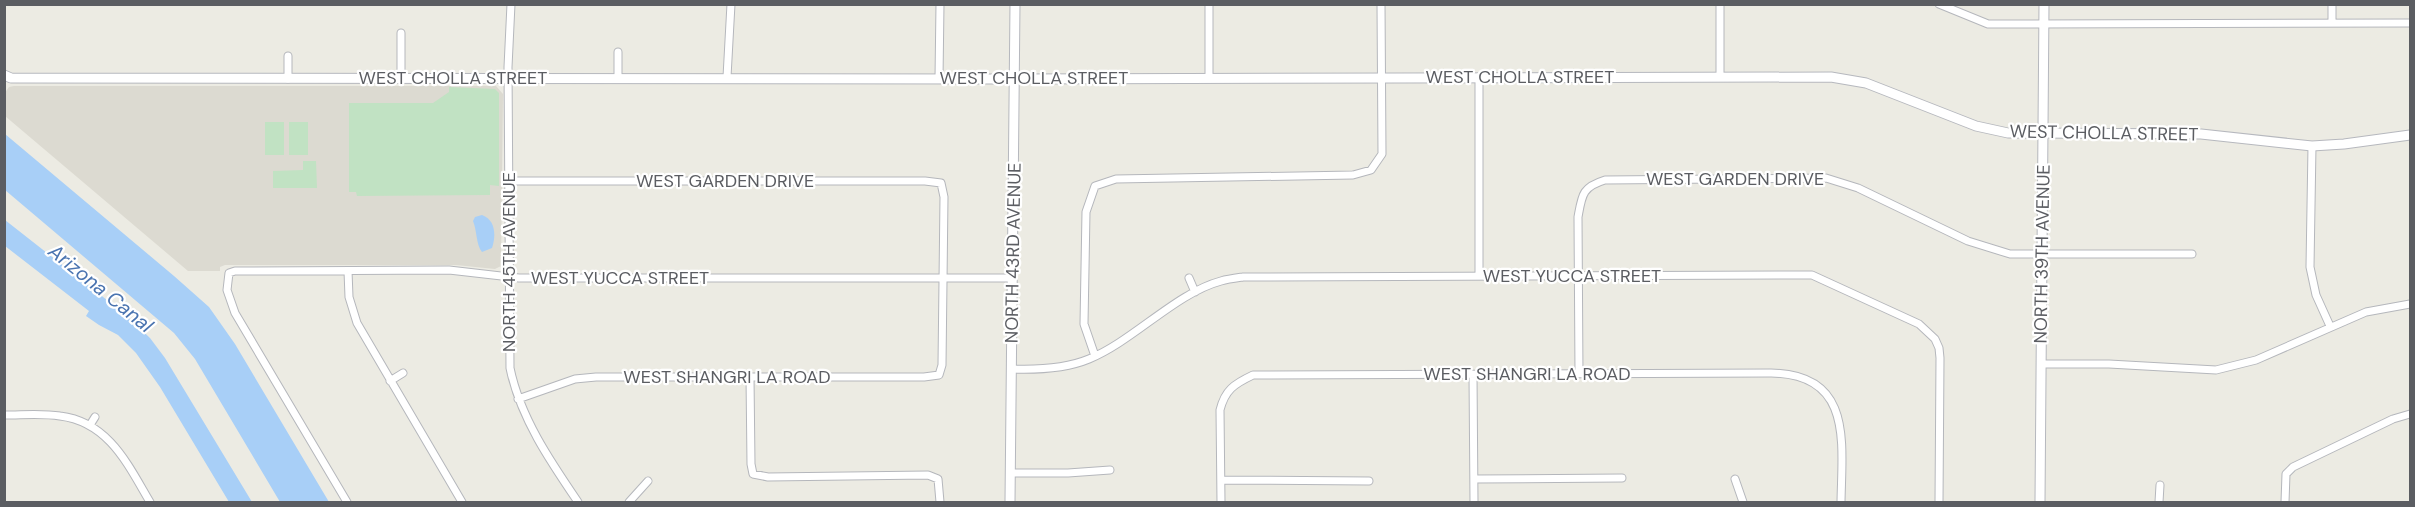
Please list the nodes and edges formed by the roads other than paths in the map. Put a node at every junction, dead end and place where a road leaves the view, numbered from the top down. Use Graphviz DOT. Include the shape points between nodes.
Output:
graph roads {
  1 [pos="511,4"];
  2 [pos="730,4"];
  3 [pos="940,4"];
  4 [pos="1015,4"];
  5 [pos="1209,4"];
  6 [pos="1381,4"];
  7 [pos="1720,4"];
  8 [pos="1939,4"];
  9 [pos="2044,4"];
  10 [pos="2332,4"];
  11 [pos="2410,22"];
  12 [pos="2332,23"];
  13 [pos="2044,24"];
  14 [pos="401,33"];
  15 [pos="618,52"];
  16 [pos="288,56"];
  17 [pos="4,75"];
  18 [pos="1720,76"];
  19 [pos="727,77"];
  20 [pos="1381,77"];
  21 [pos="1479,77"];
  22 [pos="401,78"];
  23 [pos="508,78"];
  24 [pos="618,78"];
  25 [pos="939,78"];
  26 [pos="1209,78"];
  27 [pos="288,79"];
  28 [pos="1014,79"];
  29 [pos="2044,135"];
  30 [pos="2410,135"];
  31 [pos="2312,146"];
  32 [pos="508,181"];
  33 [pos="2192,254"];
  34 [pos="2042,255"];
  35 [pos="348,271"];
  36 [pos="1578,275"];
  37 [pos="1479,276"];
  38 [pos="509,277"];
  39 [pos="943,278"];
  40 [pos="1012,278"];
  41 [pos="1189,278"];
  42 [pos="1195,292"];
  43 [pos="2410,304"];
  44 [pos="2330,326"];
  45 [pos="1095,356"];
  46 [pos="2041,364"];
  47 [pos="1011,369"];
  48 [pos="403,374"];
  49 [pos="1579,374"];
  50 [pos="1473,375"];
  51 [pos="750,377"];
  52 [pos="390,381"];
  53 [pos="518,399"];
  54 [pos="2410,414"];
  55 [pos="4,415"];
  56 [pos="95,417"];
  57 [pos="90,425"];
  58 [pos="1110,470"];
  59 [pos="1011,473"];
  60 [pos="1622,478"];
  61 [pos="1474,479"];
  62 [pos="1736,479"];
  63 [pos="1221,480"];
  64 [pos="648,481"];
  65 [pos="1369,481"];
  66 [pos="2160,485"];
  67 [pos="150,502"];
  68 [pos="347,502"];
  69 [pos="462,502"];
  70 [pos="578,502"];
  71 [pos="629,502"];
  72 [pos="940,502"];
  73 [pos="1010,502"];
  74 [pos="1221,502"];
  75 [pos="1474,502"];
  76 [pos="1743,502"];
  77 [pos="1841,502"];
  78 [pos="1939,502"];
  79 [pos="2040,502"];
  80 [pos="2159,502"];
  81 [pos="2285,502"];
  1 -- 23 [label="street, NORTH 45TH AVENUE"];
  2 -- 19 [label="street"];
  3 -- 25 [label="street"];
  4 -- 28 [label="street, NORTH 43RD AVENUE"];
  5 -- 26 [label="street"];
  6 -- 20 [label="street"];
  7 -- 18 [label="street"];
  8 -- 13 [label="street" via="1988,24"];
  9 -- 13 [label="street, NORTH 39TH AVENUE"];
  10 -- 12 [label="street"];
  11 -- 12 [label="street"];
  12 -- 13 [label="street"];
  13 -- 29 [label="street, NORTH 39TH AVENUE"];
  14 -- 22 [label="street"];
  15 -- 24 [label="street"];
  16 -- 27 [label="street"];
  17 -- 27 [label="street, WEST CHOLLA STREET"];
  18 -- 21 [label="street, WEST CHOLLA STREET"];
  18 -- 29 [label="street, WEST CHOLLA STREET" via="1844,78 1866,82 1984,128"];
  19 -- 24 [label="street, WEST CHOLLA STREET"];
  19 -- 25 [label="street, WEST CHOLLA STREET"];
  20 -- 21 [label="street, WEST CHOLLA STREET"];
  20 -- 26 [label="street, WEST CHOLLA STREET"];
  20 -- 45 [label="street" via="1382,154 1371,170 1353,176 1116,179 1095,186 1086,212 1084,324"];
  21 -- 37 [label="street"];
  22 -- 23 [label="street, WEST CHOLLA STREET"];
  22 -- 27 [label="street, WEST CHOLLA STREET"];
  23 -- 24 [label="street, WEST CHOLLA STREET"];
  23 -- 32 [label="street, NORTH 45TH AVENUE"];
  25 -- 28 [label="street, WEST CHOLLA STREET"];
  26 -- 28 [label="street, WEST CHOLLA STREET"];
  28 -- 40 [label="street, NORTH 43RD AVENUE"];
  29 -- 31 [label="street, WEST CHOLLA STREET" via="2201,134"];
  29 -- 34 [label="street, NORTH 39TH AVENUE"];
  30 -- 31 [label="street, WEST CHOLLA STREET"];
  31 -- 44 [label="street" via="2310,267 2316,295"];
  32 -- 38 [label="street, NORTH 45TH AVENUE"];
  32 -- 39 [label="street, WEST GARDEN DRIVE" via="941,183"];
  33 -- 34 [label="street, WEST GARDEN DRIVE"];
  34 -- 36 [label="street, WEST GARDEN DRIVE" via="2010,254 1968,241 1858,188 1826,178 1605,180 1588,187 1582,197"];
  34 -- 46 [label="street, NORTH 39TH AVENUE"];
  35 -- 38 [label="street, WEST YUCCA STREET" via="471,271"];
  35 -- 52 [label="street" via="349,297 357,323"];
  35 -- 68 [label="street, WEST YUCCA STREET" via="235,271 229,273 227,290 235,313"];
  36 -- 37 [label="street, WEST YUCCA STREET"];
  36 -- 49 [label="street"];
  36 -- 78 [label="street, WEST YUCCA STREET" via="1812,275 1919,324 1939,348"];
  37 -- 42 [label="street, WEST YUCCA STREET" via="1255,276 1220,281"];
  38 -- 39 [label="street, WEST YUCCA STREET"];
  38 -- 53 [label="street, NORTH 45TH AVENUE" via="509,358"];
  39 -- 40 [label="street, WEST YUCCA STREET"];
  39 -- 51 [label="street, WEST SHANGRI LA ROAD" via="939,375"];
  40 -- 47 [label="street, NORTH 43RD AVENUE"];
  41 -- 42 [label="street"];
  42 -- 45 [label="street, WEST YUCCA STREET"];
  43 -- 44 [label="street" via="2366,312"];
  44 -- 46 [label="street" via="2256,360 2216,369"];
  45 -- 47 [label="street, WEST YUCCA STREET" via="1071,365"];
  46 -- 79 [label="street, NORTH 39TH AVENUE"];
  47 -- 59 [label="street, NORTH 43RD AVENUE"];
  48 -- 52 [label="street"];
  49 -- 50 [label="street, WEST SHANGRI LA ROAD"];
  49 -- 77 [label="street, WEST SHANGRI LA ROAD" via="1801,376 1822,389 1837,409"];
  50 -- 61 [label="street"];
  50 -- 63 [label="street, WEST SHANGRI LA ROAD" via="1253,375 1232,387 1224,397 1220,411"];
  51 -- 53 [label="street, WEST SHANGRI LA ROAD" via="575,379"];
  51 -- 72 [label="street" via="753,474 928,475 938,479"];
  52 -- 69 [label="street"];
  53 -- 70 [label="street, NORTH 45TH AVENUE"];
  54 -- 81 [label="street" via="2392,418 2283,472"];
  55 -- 57 [label="street" via="61,416"];
  56 -- 57 [label="street"];
  57 -- 67 [label="street" via="114,444"];
  58 -- 59 [label="street"];
  59 -- 73 [label="street, NORTH 43RD AVENUE"];
  60 -- 61 [label="street"];
  61 -- 75 [label="street"];
  62 -- 76 [label="street"];
  63 -- 65 [label="street"];
  63 -- 74 [label="street"];
  64 -- 71 [label="street"];
  66 -- 80 [label="street"];
}
